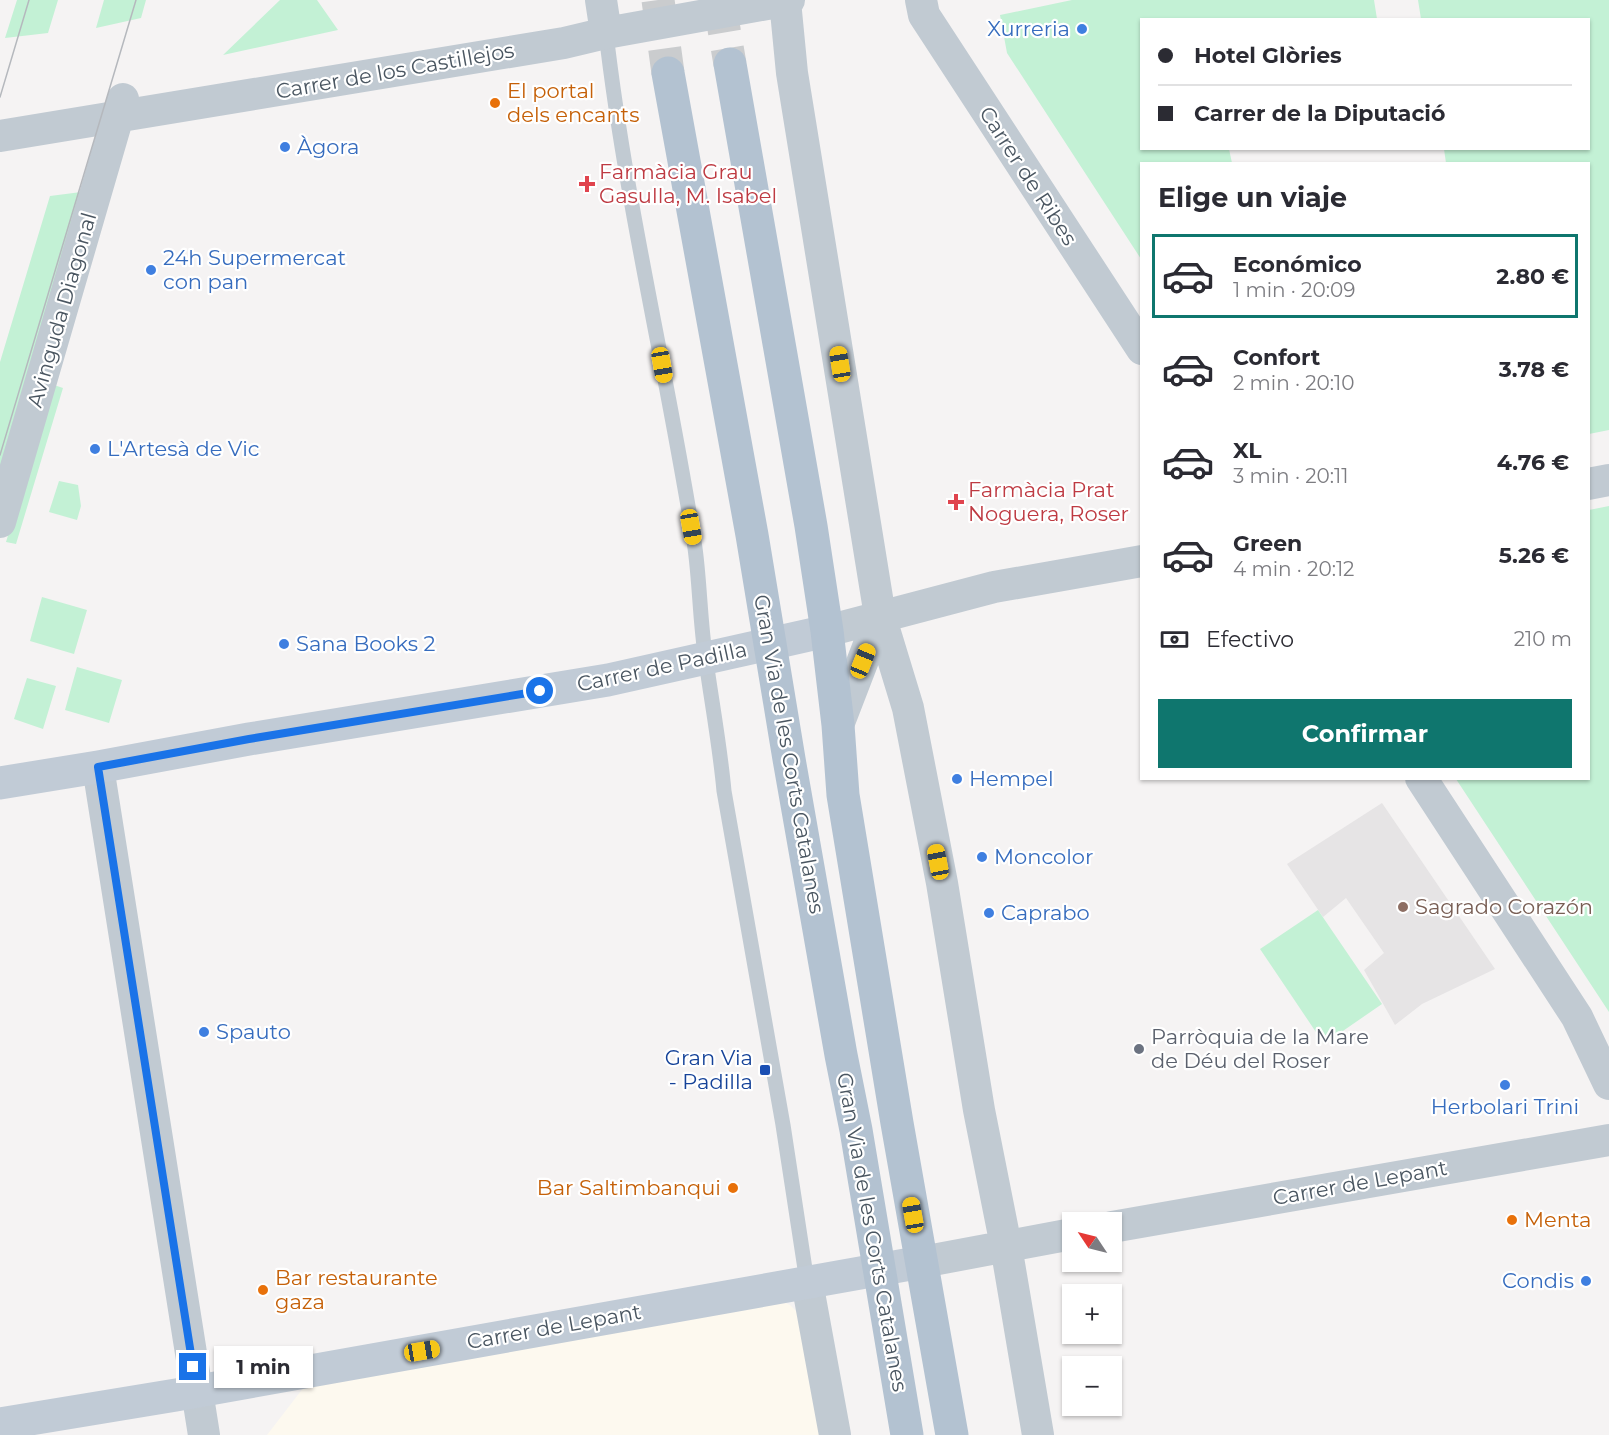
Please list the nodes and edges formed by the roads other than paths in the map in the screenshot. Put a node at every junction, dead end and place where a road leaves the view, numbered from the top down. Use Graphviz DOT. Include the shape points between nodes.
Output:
graph roads {
  1 [pos="601,0"];
  2 [pos="787,0"];
  3 [pos="921,0"];
  4 [pos="606,33"];
  5 [pos="730,64"];
  6 [pos="668,73"];
  7 [pos="120,107"];
  8 [pos="0,136"];
  9 [pos="1140,347"];
  10 [pos="1609,480"];
  11 [pos="1590,484"];
  12 [pos="0,522"];
  13 [pos="1140,561"];
  14 [pos="880,616"];
  15 [pos="827,632"];
  16 [pos="770,643"];
  17 [pos="705,660"];
  18 [pos="838,725"];
  19 [pos="98,767"];
  20 [pos="1422,780"];
  21 [pos="0,783"];
  22 [pos="1609,1084"];
  23 [pos="1609,1140"];
  24 [pos="1122,1225"];
  25 [pos="1062,1236"];
  26 [pos="1006,1246"];
  27 [pos="922,1262"];
  28 [pos="880,1269"];
  29 [pos="807,1282"];
  30 [pos="196,1391"];
  31 [pos="0,1424"];
  32 [pos="204,1435"];
  33 [pos="835,1435"];
  34 [pos="907,1435"];
  35 [pos="952,1435"];
  36 [pos="1038,1435"];
  1 -- 4 [label="street"];
  2 -- 4 [label="street, Carrer de los Castillejos"];
  2 -- 14 [label="street" via="792,73"];
  3 -- 9 [label="street, Carrer de Ribes" via="924,15"];
  4 -- 7 [label="street, Carrer de los Castillejos" via="564,43"];
  4 -- 17 [label="lane" via="695,550"];
  5 -- 15 [label="main road, Gran Via de les Corts Catalanes"];
  6 -- 16 [label="main road, Gran Via de les Corts Catalanes"];
  7 -- 8 [label="street, Carrer de los Castillejos"];
  7 -- 12 [label="street, Avinguda Diagonal"];
  10 -- 11 [label="street"];
  13 -- 14 [label="street, Carrer de Padilla" via="994,587"];
  14 -- 15 [label="street, Carrer de Padilla"];
  14 -- 18 [label="street, Gran Via de les Corts Catalanes"];
  14 -- 26 [label="street" via="908,708"];
  15 -- 16 [label="main road, Carrer de Padilla"];
  15 -- 18 [label="main road, Gran Via de les Corts Catalanes"];
  16 -- 17 [label="main road, Carrer de Padilla"];
  16 -- 28 [label="main road, Gran Via de les Corts Catalanes"];
  17 -- 19 [label="main road, Carrer de Padilla"];
  17 -- 29 [label="lane"];
  18 -- 27 [label="main road, Gran Via de les Corts Catalanes" via="843,795"];
  19 -- 21 [label="main road, Carrer de Padilla"];
  19 -- 30 [label="street"];
  20 -- 22 [label="street" via="1577,1017"];
  23 -- 24 [label="street, Carrer de Lepant"];
  25 -- 26 [label="street, Carrer de Lepant"];
  26 -- 27 [label="street, Carrer de Lepant"];
  26 -- 36 [label="street"];
  27 -- 28 [label="main road, Carrer de Lepant"];
  27 -- 35 [label="main road, Gran Via de les Corts Catalanes"];
  28 -- 29 [label="main road, Carrer de Lepant"];
  28 -- 34 [label="main road, Gran Via de les Corts Catalanes"];
  29 -- 30 [label="main road, Carrer de Lepant"];
  29 -- 33 [label="street"];
  30 -- 31 [label="main road, Carrer de Lepant"];
  30 -- 32 [label="street"];
}
